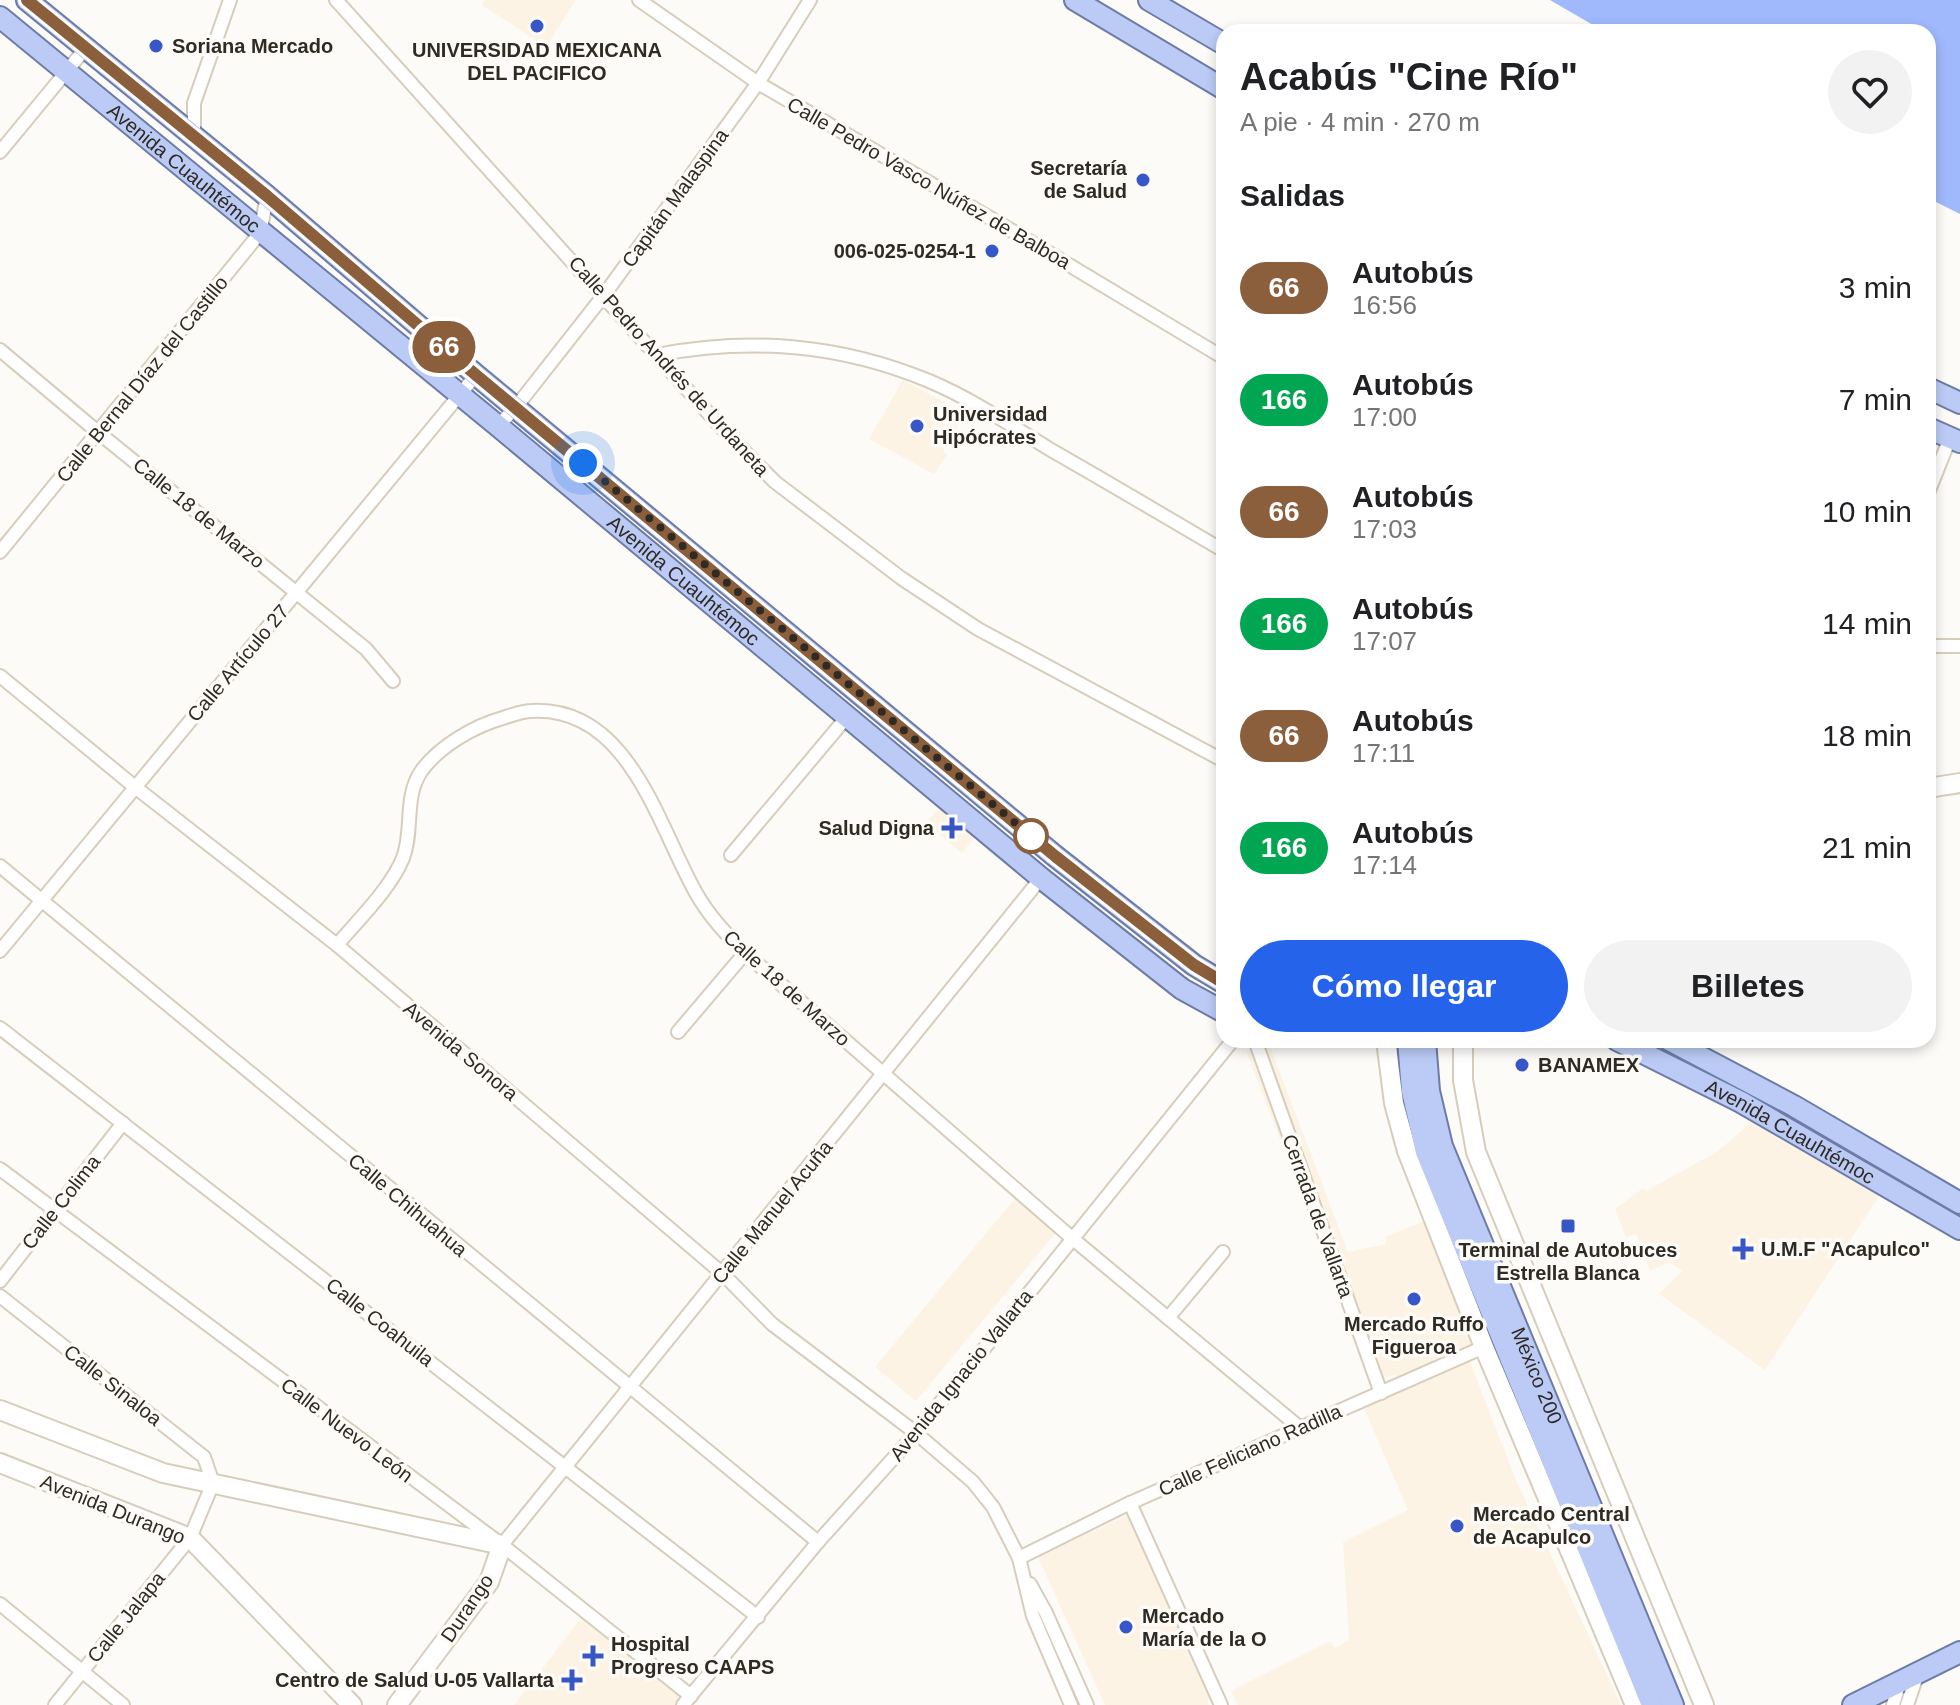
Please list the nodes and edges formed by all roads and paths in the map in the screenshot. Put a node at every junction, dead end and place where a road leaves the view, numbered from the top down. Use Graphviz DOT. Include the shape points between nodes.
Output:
graph roads {
  1 [pos="27,0"];
  2 [pos="230,0"];
  3 [pos="336,0"];
  4 [pos="639,0"];
  5 [pos="810,0"];
  6 [pos="1075,0"];
  7 [pos="1149,0"];
  8 [pos="0,17"];
  9 [pos="1216,39"];
  10 [pos="85,49"];
  11 [pos="67,72"];
  12 [pos="758,83"];
  13 [pos="1216,84"];
  14 [pos="194,138"];
  15 [pos="0,152"];
  16 [pos="267,196"];
  17 [pos="260,233"];
  18 [pos="604,295"];
  19 [pos="0,350"];
  20 [pos="1216,353"];
  21 [pos="656,355"];
  22 [pos="476,375"];
  23 [pos="1936,392"];
  24 [pos="459,395"];
  25 [pos="1960,403"];
  26 [pos="516,407"];
  27 [pos="498,426"];
  28 [pos="1936,432"];
  29 [pos="99,433"];
  30 [pos="1955,440"];
  31 [pos="1936,477"];
  32 [pos="1216,546"];
  33 [pos="0,552"];
  34 [pos="297,592"];
  35 [pos="1936,646"];
  36 [pos="1960,646"];
  37 [pos="0,676"];
  38 [pos="393,681"];
  39 [pos="846,718"];
  40 [pos="1216,757"];
  41 [pos="1960,783"];
  42 [pos="135,787"];
  43 [pos="1936,787"];
  44 [pos="731,855"];
  45 [pos="0,866"];
  46 [pos="1041,878"];
  47 [pos="42,902"];
  48 [pos="337,945"];
  49 [pos="0,951"];
  50 [pos="745,953"];
  51 [pos="1216,978"];
  52 [pos="1216,1008"];
  53 [pos="0,1028"];
  54 [pos="678,1032"];
  55 [pos="1227,1048"];
  56 [pos="1258,1048"];
  57 [pos="1387,1048"];
  58 [pos="1409,1048"];
  59 [pos="1426,1048"];
  60 [pos="1463,1048"];
  61 [pos="1633,1048"];
  62 [pos="1684,1048"];
  63 [pos="882,1073"];
  64 [pos="123,1123"];
  65 [pos="1434,1149"];
  66 [pos="0,1169"];
  67 [pos="1960,1203"];
  68 [pos="54,1211"];
  69 [pos="1960,1229"];
  70 [pos="1073,1239"];
  71 [pos="1223,1252"];
  72 [pos="723,1274"];
  73 [pos="0,1281"];
  74 [pos="0,1296"];
  75 [pos="1168,1318"];
  76 [pos="1484,1347"];
  77 [pos="630,1389"];
  78 [pos="1381,1393"];
  79 [pos="0,1410"];
  80 [pos="1299,1427"];
  81 [pos="916,1433"];
  82 [pos="0,1463"];
  83 [pos="566,1466"];
  84 [pos="213,1483"];
  85 [pos="1130,1503"];
  86 [pos="190,1538"];
  87 [pos="818,1542"];
  88 [pos="502,1545"];
  89 [pos="1019,1558"];
  90 [pos="1025,1575"];
  91 [pos="0,1604"];
  92 [pos="758,1617"];
  93 [pos="1960,1652"];
  94 [pos="83,1672"];
  95 [pos="1908,1680"];
  96 [pos="687,1700"];
  97 [pos="55,1705"];
  98 [pos="123,1705"];
  99 [pos="352,1705"];
  100 [pos="397,1705"];
  101 [pos="1071,1705"];
  102 [pos="1087,1705"];
  103 [pos="1221,1705"];
  104 [pos="1635,1705"];
  105 [pos="1652,1705"];
  106 [pos="1673,1705"];
  107 [pos="1704,1705"];
  108 [pos="1853,1705"];
  109 [pos="1893,1705"];
  110 [pos="1907,1705"];
  1 -- 10 [label="main road, Avenida Cuauhtémoc"];
  2 -- 14 [label="street" via="194,103"];
  3 -- 18 [label="street, Calle Pedro Andrés de Urdaneta"];
  4 -- 12 [label="street, Calle Pedro Vasco Núñez de Balboa"];
  5 -- 12 [label="street, Capitán Malaspina"];
  6 -- 13 [label="main road"];
  7 -- 9 [label="main road"];
  8 -- 11 [label="main road, Avenida Cuauhtémoc"];
  10 -- 11 [label="street"];
  10 -- 14 [label="main road, Avenida Cuauhtémoc"];
  11 -- 15 [label="street"];
  11 -- 17 [label="main road, Avenida Cuauhtémoc"];
  12 -- 18 [label="street, Capitán Malaspina"];
  12 -- 20 [label="street, Calle Pedro Vasco Núñez de Balboa"];
  14 -- 16 [label="main road, Avenida Cuauhtémoc"];
  16 -- 17 [label="street, Calle Bernal Díaz del Castillo"];
  16 -- 22 [label="main road, Avenida Cuauhtémoc"];
  17 -- 24 [label="main road, Avenida Cuauhtémoc"];
  17 -- 29 [label="street, Calle Bernal Díaz del Castillo"];
  18 -- 21 [label="street, Calle Pedro Andrés de Urdaneta"];
  18 -- 26 [label="street, Capitán Malaspina"];
  19 -- 29 [label="street, Calle 18 de Marzo"];
  21 -- 32 [label="street" via="753,344 814,348 882,364 931,382 987,412"];
  21 -- 40 [label="street, Calle Pedro Andrés de Urdaneta" via="775,482 901,578 978,629"];
  22 -- 24 [label="street, Calle Artículo 27"];
  22 -- 26 [label="main road, Avenida Cuauhtémoc"];
  23 -- 25 [label="main road"];
  24 -- 27 [label="main road, Avenida Cuauhtémoc"];
  24 -- 34 [label="street, Calle Artículo 27"];
  26 -- 27 [label="street, Capitán Malaspina"];
  26 -- 51 [label="main road, Avenida Cuauhtémoc" via="1055,856"];
  27 -- 39 [label="main road, Avenida Cuauhtémoc"];
  28 -- 30 [label="main road"];
  29 -- 33 [label="street, Calle Bernal Díaz del Castillo"];
  29 -- 34 [label="street, Calle 18 de Marzo"];
  30 -- 31 [label="street"];
  34 -- 38 [label="street, Calle 18 de Marzo" via="366,649"];
  34 -- 42 [label="street, Calle Artículo 27"];
  35 -- 36 [label="street"];
  37 -- 42 [label="street, Avenida Sonora"];
  39 -- 44 [label="street"];
  39 -- 46 [label="main road, Avenida Cuauhtémoc"];
  41 -- 43 [label="street"];
  42 -- 47 [label="street, Calle Artículo 27"];
  42 -- 48 [label="street, Avenida Sonora"];
  45 -- 47 [label="street, Calle Chihuahua"];
  46 -- 52 [label="main road, Avenida Cuauhtémoc" via="1182,989"];
  46 -- 63 [label="street, Calle Manuel Acuña"];
  47 -- 49 [label="street, Calle Artículo 27"];
  47 -- 77 [label="street, Calle Chihuahua"];
  48 -- 50 [label="street, Calle 18 de Marzo" via="403,857 410,802 423,769 446,746 493,721 529,710 557,711 593,728 621,754 642,782 714,922"];
  48 -- 72 [label="street, Avenida Sonora"];
  50 -- 54 [label="street"];
  50 -- 63 [label="street, Calle 18 de Marzo"];
  53 -- 64 [label="street, Calle Coahuila"];
  55 -- 70 [label="street, Avenida Ignacio Vallarta"];
  56 -- 78 [label="street, Cerrada de Vallarta"];
  57 -- 76 [label="street, México 200" via="1407,1151"];
  58 -- 65 [label="main road, México 200" via="1412,1091"];
  59 -- 65 [label="main road, México 200"];
  60 -- 107 [label="street, México 200" via="1467,1114 1476,1152"];
  61 -- 69 [label="main road, Avenida Cuauhtémoc" via="1741,1102"];
  62 -- 67 [label="main road, Avenida Cuauhtémoc"];
  63 -- 70 [label="street, Calle 18 de Marzo"];
  63 -- 72 [label="street, Calle Manuel Acuña"];
  64 -- 68 [label="street, Calle Colima"];
  64 -- 83 [label="street, Calle Coahuila"];
  65 -- 105 [label="main road, México 200"];
  65 -- 106 [label="main road, México 200"];
  66 -- 68 [label="street, Calle Nuevo León"];
  68 -- 73 [label="street, Calle Colima"];
  68 -- 88 [label="street, Calle Nuevo León"];
  70 -- 75 [label="street, Calle 18 de Marzo"];
  70 -- 81 [label="street, Avenida Ignacio Vallarta"];
  71 -- 75 [label="street"];
  72 -- 77 [label="street, Calle Manuel Acuña"];
  72 -- 81 [label="street, Avenida Sonora" via="772,1324"];
  74 -- 84 [label="street, Calle Sinaloa" via="204,1457"];
  75 -- 80 [label="street, Calle 18 de Marzo"];
  76 -- 78 [label="street, Calle Feliciano Radilla"];
  76 -- 104 [label="street, México 200"];
  77 -- 83 [label="street, Calle Manuel Acuña"];
  77 -- 87 [label="street, Calle Chihuahua"];
  78 -- 80 [label="street, Calle Feliciano Radilla"];
  79 -- 84 [label="street" via="163,1473"];
  80 -- 85 [label="street, Calle Feliciano Radilla"];
  81 -- 87 [label="street, Avenida Ignacio Vallarta"];
  81 -- 89 [label="street, Avenida Sonora" via="973,1482 993,1507"];
  82 -- 86 [label="street, Avenida Durango"];
  83 -- 88 [label="street, Calle Manuel Acuña"];
  83 -- 92 [label="street, Calle Coahuila"];
  84 -- 86 [label="street, Calle Jalapa"];
  84 -- 88 [label="street"];
  85 -- 89 [label="street, Calle Feliciano Radilla"];
  85 -- 103 [label="street"];
  86 -- 94 [label="street, Calle Jalapa"];
  86 -- 99 [label="street, Avenida Durango"];
  87 -- 92 [label="street, Avenida Ignacio Vallarta"];
  88 -- 96 [label="street, Calle Nuevo León"];
  88 -- 100 [label="street, Durango" via="489,1582"];
  89 -- 90 [label="street, Avenida Sonora"];
  90 -- 101 [label="street" via="1033,1616"];
  90 -- 102 [label="street"];
  91 -- 94 [label="street"];
  92 -- 96 [label="street, Avenida Ignacio Vallarta"];
  93 -- 95 [label="main road"];
  94 -- 97 [label="street, Calle Jalapa"];
  94 -- 98 [label="street"];
  95 -- 108 [label="main road"];
  95 -- 109 [label="street"];
  95 -- 110 [label="street"];
}
